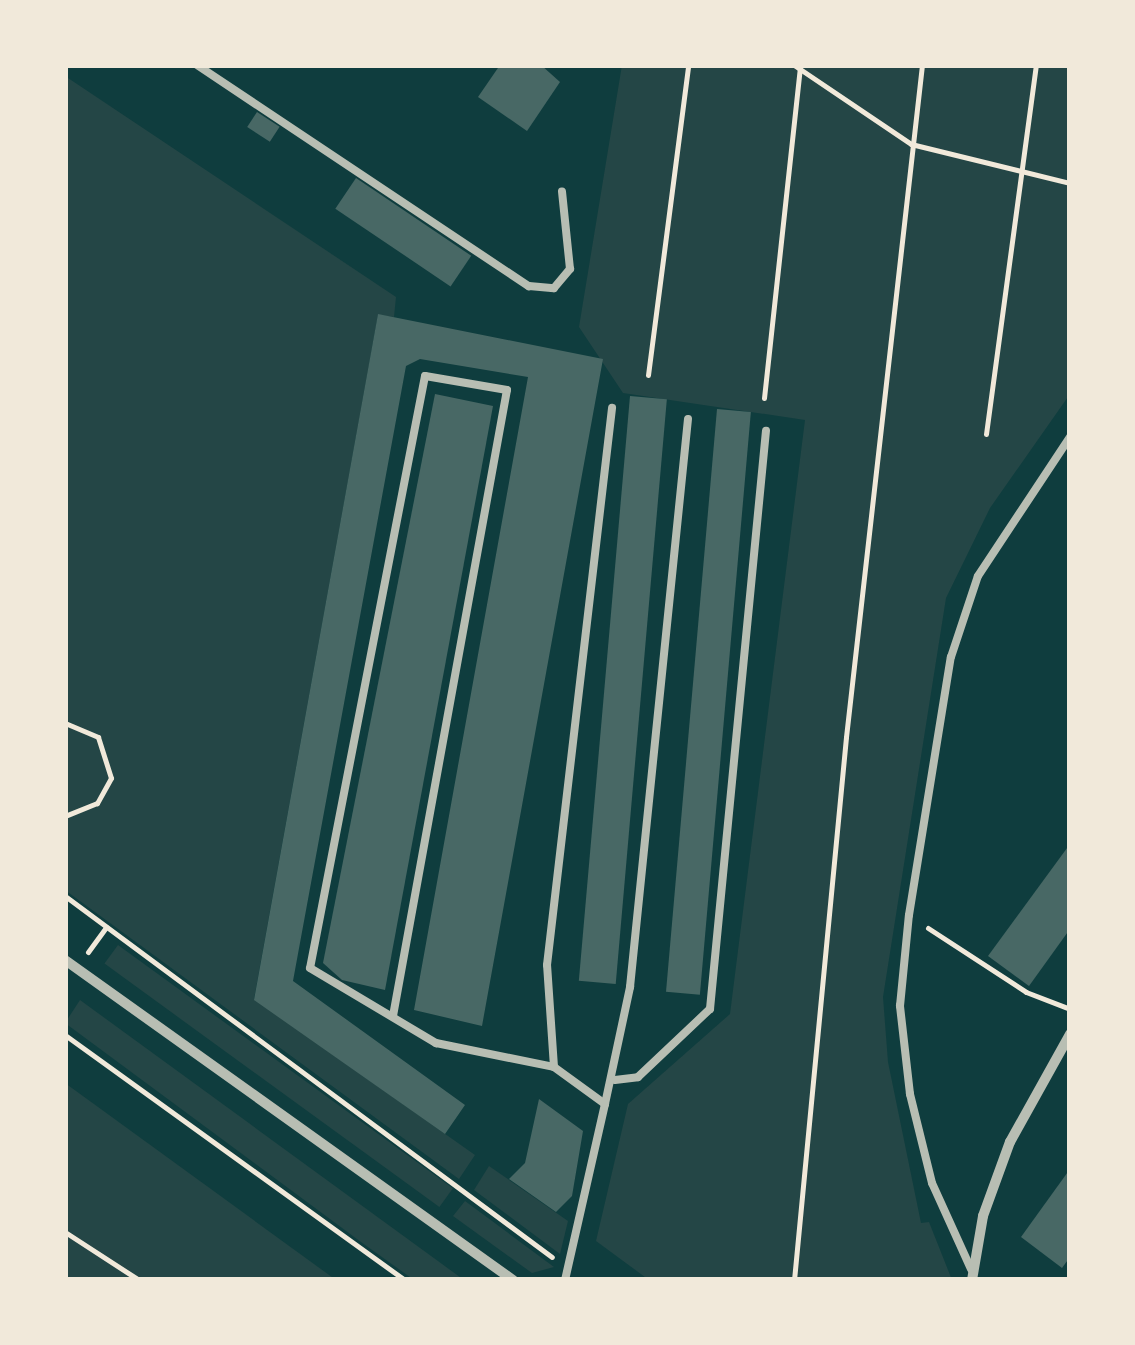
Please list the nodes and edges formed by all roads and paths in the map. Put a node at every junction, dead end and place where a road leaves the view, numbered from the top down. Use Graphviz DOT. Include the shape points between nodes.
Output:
graph roads {
  1 [pos="197,65"];
  2 [pos="688,65"];
  3 [pos="922,65"];
  4 [pos="1036,65"];
  5 [pos="798,66"];
  6 [pos="911,144"];
  7 [pos="1019,171"];
  8 [pos="1070,184"];
  9 [pos="562,191"];
  10 [pos="648,375"];
  11 [pos="764,398"];
  12 [pos="612,408"];
  13 [pos="688,419"];
  14 [pos="766,431"];
  15 [pos="986,434"];
  16 [pos="1070,437"];
  17 [pos="65,723"];
  18 [pos="65,816"];
  19 [pos="65,896"];
  20 [pos="908,915"];
  21 [pos="106,927"];
  22 [pos="88,951"];
  23 [pos="68,964"];
  24 [pos="1070,1010"];
  25 [pos="392,1016"];
  26 [pos="1070,1034"];
  27 [pos="65,1035"];
  28 [pos="554,1067"];
  29 [pos="615,1080"];
  30 [pos="605,1104"];
  31 [pos="65,1232"];
  32 [pos="568,1270"];
  33 [pos="972,1274"];
  34 [pos="139,1280"];
  35 [pos="405,1280"];
  36 [pos="513,1280"];
  37 [pos="565,1280"];
  38 [pos="794,1280"];
  1 -- 9 [label="lane" via="529,286 554,288 570,269"];
  2 -- 10 [label="path"];
  3 -- 6 [label="path"];
  4 -- 7 [label="path"];
  5 -- 6 [label="path"];
  5 -- 11 [label="path"];
  6 -- 7 [label="path"];
  6 -- 38 [label="path"];
  7 -- 8 [label="path"];
  7 -- 15 [label="path"];
  12 -- 28 [label="lane" via="548,965"];
  13 -- 29 [label="lane"];
  14 -- 29 [label="lane" via="710,1010 638,1077"];
  16 -- 20 [label="lane" via="978,576 951,657"];
  17 -- 18 [label="path" via="98,737 110,778 97,804"];
  19 -- 21 [label="path"];
  20 -- 24 [label="path" via="1026,992"];
  20 -- 33 [label="lane" via="900,1006 910,1094 932,1184"];
  21 -- 22 [label="path"];
  21 -- 32 [label="path"];
  23 -- 36 [label="street"];
  25 -- 25 [label="lane" via="310,968 425,376 507,390"];
  25 -- 28 [label="lane" via="436,1043"];
  26 -- 33 [label="street" via="1010,1142"];
  27 -- 35 [label="path"];
  28 -- 30 [label="lane"];
  29 -- 30 [label="lane"];
  30 -- 32 [label="lane"];
  31 -- 34 [label="path"];
  32 -- 37 [label="lane"];
}
